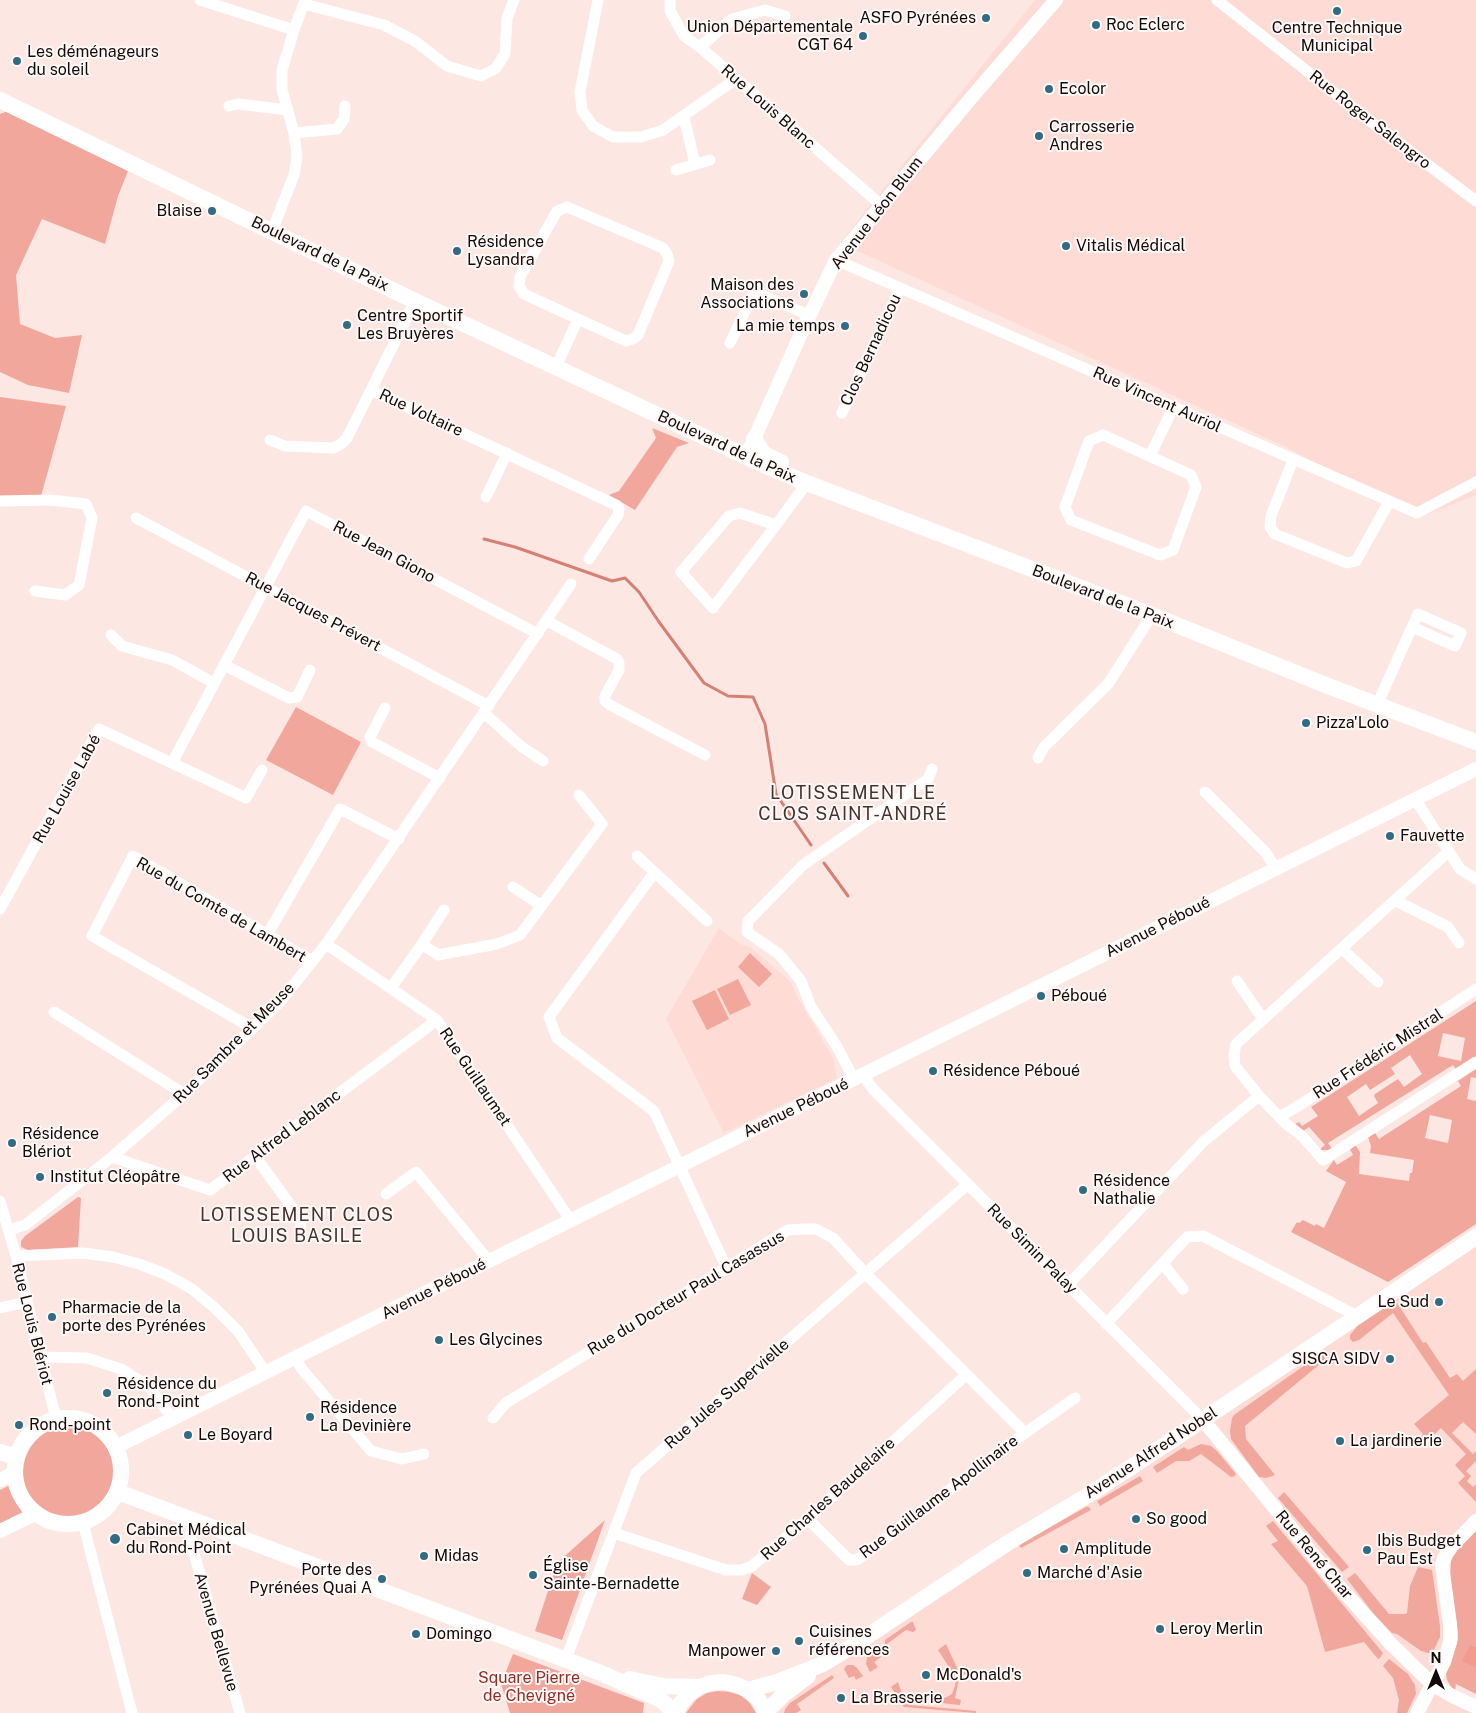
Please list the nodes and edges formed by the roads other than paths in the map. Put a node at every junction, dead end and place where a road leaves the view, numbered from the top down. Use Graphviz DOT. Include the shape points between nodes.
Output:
graph roads {
  1 [pos="200,0"];
  2 [pos="514,0"];
  3 [pos="598,0"];
  4 [pos="670,0"];
  5 [pos="1056,0"];
  6 [pos="1217,0"];
  7 [pos="304,2"];
  8 [pos="785,16"];
  9 [pos="294,30"];
  10 [pos="700,47"];
  11 [pos="736,79"];
  12 [pos="2,103"];
  13 [pos="229,106"];
  14 [pos="345,106"];
  15 [pos="288,110"];
  16 [pos="684,117"];
  17 [pos="294,133"];
  18 [pos="710,160"];
  19 [pos="695,164"];
  20 [pos="676,170"];
  21 [pos="1476,201"];
  22 [pos="881,205"];
  23 [pos="272,231"];
  24 [pos="836,260"];
  25 [pos="900,288"];
  26 [pos="416,301"];
  27 [pos="809,315"];
  28 [pos="578,319"];
  29 [pos="730,343"];
  30 [pos="556,367"];
  31 [pos="371,390"];
  32 [pos="1174,408"];
  33 [pos="842,413"];
  34 [pos="754,439"];
  35 [pos="270,440"];
  36 [pos="507,453"];
  37 [pos="1150,456"];
  38 [pos="746,457"];
  39 [pos="1293,460"];
  40 [pos="1476,482"];
  41 [pos="807,483"];
  42 [pos="486,497"];
  43 [pos="0,500"];
  44 [pos="1389,502"];
  45 [pos="136,518"];
  46 [pos="776,525"];
  47 [pos="589,559"];
  48 [pos="571,584"];
  49 [pos="266,586"];
  50 [pos="35,591"];
  51 [pos="1152,615"];
  52 [pos="547,620"];
  53 [pos="1412,627"];
  54 [pos="538,634"];
  55 [pos="111,635"];
  56 [pos="224,665"];
  57 [pos="310,670"];
  58 [pos="214,683"];
  59 [pos="1377,705"];
  60 [pos="385,708"];
  61 [pos="487,709"];
  62 [pos="1476,742"];
  63 [pos="705,755"];
  64 [pos="1038,758"];
  65 [pos="543,761"];
  66 [pos="172,763"];
  67 [pos="932,769"];
  68 [pos="1476,769"];
  69 [pos="262,770"];
  70 [pos="440,778"];
  71 [pos="1205,792"];
  72 [pos="579,795"];
  73 [pos="1415,799"];
  74 [pos="399,839"];
  75 [pos="1448,852"];
  76 [pos="637,856"];
  77 [pos="1276,869"];
  78 [pos="654,873"];
  79 [pos="1476,879"];
  80 [pos="513,887"];
  81 [pos="1396,901"];
  82 [pos="542,906"];
  83 [pos="0,909"];
  84 [pos="444,910"];
  85 [pos="707,921"];
  86 [pos="267,935"];
  87 [pos="1459,943"];
  88 [pos="326,944"];
  89 [pos="422,944"];
  90 [pos="1342,949"];
  91 [pos="312,961"];
  92 [pos="1238,981"];
  93 [pos="1378,982"];
  94 [pos="391,988"];
  95 [pos="1476,989"];
  96 [pos="54,1012"];
  97 [pos="1263,1019"];
  98 [pos="437,1020"];
  99 [pos="252,1028"];
  100 [pos="1476,1062"];
  101 [pos="859,1077"];
  102 [pos="184,1094"];
  103 [pos="1260,1096"];
  104 [pos="1280,1117"];
  105 [pos="255,1156"];
  106 [pos="112,1157"];
  107 [pos="680,1166"];
  108 [pos="968,1185"];
  109 [pos="386,1194"];
  110 [pos="0,1203"];
  111 [pos="571,1221"];
  112 [pos="8,1230"];
  113 [pos="300,1234"];
  114 [pos="1476,1237"];
  115 [pos="16,1256"];
  116 [pos="489,1261"];
  117 [pos="1162,1264"];
  118 [pos="727,1269"];
  119 [pos="865,1273"];
  120 [pos="1068,1286"];
  121 [pos="1183,1289"];
  122 [pos="27,1302"];
  123 [pos="0,1308"];
  124 [pos="1357,1316"];
  125 [pos="1106,1324"];
  126 [pos="41,1357"];
  127 [pos="296,1358"];
  128 [pos="266,1373"];
  129 [pos="966,1375"];
  130 [pos="1075,1398"];
  131 [pos="493,1418"];
  132 [pos="56,1419"];
  133 [pos="173,1419"];
  134 [pos="1202,1420"];
  135 [pos="1025,1433"];
  136 [pos="116,1447"];
  137 [pos="0,1452"];
  138 [pos="424,1454"];
  139 [pos="10,1470"];
  140 [pos="118,1492"];
  141 [pos="35,1514"];
  142 [pos="808,1519"];
  143 [pos="194,1521"];
  144 [pos="1476,1521"];
  145 [pos="83,1523"];
  146 [pos="0,1531"];
  147 [pos="614,1533"];
  148 [pos="566,1659"];
  149 [pos="823,1664"];
  150 [pos="602,1672"];
  151 [pos="1432,1684"];
  152 [pos="699,1687"];
  153 [pos="748,1690"];
  154 [pos="1476,1708"];
  155 [pos="132,1713"];
  156 [pos="240,1713"];
  157 [pos="675,1713"];
  158 [pos="766,1713"];
  159 [pos="1417,1713"];
  1 -- 9 [label="street"];
  2 -- 7 [label="street" via="507,18 505,54 496,68 481,76 447,66 415,40 384,25"];
  3 -- 16 [label="street" via="580,92 582,110 594,126 613,136 641,138"];
  4 -- 10 [label="street, Rue Louis Blanc" via="670,11 684,36"];
  5 -- 22 [label="street, Avenue Léon Blum"];
  6 -- 21 [label="street, Rue Roger Salengro"];
  7 -- 9 [label="street"];
  8 -- 10 [label="street" via="765,10 732,19"];
  9 -- 15 [label="street" via="282,70 282,90"];
  10 -- 11 [label="street, Rue Louis Blanc"];
  11 -- 16 [label="street"];
  11 -- 22 [label="street, Rue Louis Blanc"];
  12 -- 23 [label="main road, Boulevard de la Paix"];
  13 -- 15 [label="street" via="238,104"];
  14 -- 17 [label="street" via="344,119 337,129"];
  15 -- 17 [label="street"];
  16 -- 19 [label="street"];
  17 -- 23 [label="street" via="297,157 294,175"];
  18 -- 19 [label="street"];
  19 -- 20 [label="street"];
  22 -- 24 [label="street, Avenue Léon Blum"];
  23 -- 26 [label="main road, Boulevard de la Paix"];
  24 -- 25 [label="street, Rue Vincent Auriol"];
  24 -- 27 [label="street, Avenue Léon Blum"];
  25 -- 32 [label="street, Rue Vincent Auriol"];
  25 -- 33 [label="street, Clos Bernadicou"];
  26 -- 30 [label="main road, Boulevard de la Paix"];
  26 -- 31 [label="street, Rue Voltaire"];
  27 -- 29 [label="street" via="754,292"];
  27 -- 34 [label="street, Avenue Léon Blum"];
  28 -- 28 [label="street" via="626,341 635,338 669,261 663,248 567,208 557,211 520,277 519,286 524,294"];
  28 -- 30 [label="street"];
  30 -- 38 [label="main road, Boulevard de la Paix"];
  31 -- 35 [label="street" via="347,438 333,448 285,446"];
  31 -- 36 [label="street, Rue Voltaire"];
  32 -- 37 [label="street"];
  32 -- 39 [label="street, Rue Vincent Auriol"];
  34 -- 38 [label="street, Avenue Léon Blum"];
  34 -- 41 [label="main road" via="764,454 801,473"];
  36 -- 42 [label="street"];
  36 -- 47 [label="street, Rue Voltaire" via="616,504 618,514"];
  37 -- 37 [label="street" via="1103,435 1089,441 1065,507 1071,520 1160,555 1173,550 1196,487 1190,475"];
  38 -- 41 [label="main road, Boulevard de la Paix"];
  39 -- 44 [label="street, Rue Vincent Auriol"];
  39 -- 44 [label="street" via="1271,516 1270,527 1275,534 1347,563 1356,562"];
  40 -- 44 [label="street, Rue Vincent Auriol" via="1417,513"];
  41 -- 46 [label="street"];
  41 -- 51 [label="main road, Boulevard de la Paix"];
  43 -- 50 [label="street" via="86,504 92,518 79,585 65,595"];
  45 -- 49 [label="street, Rue Jacques Prévert"];
  46 -- 46 [label="street" via="740,513 729,516 681,572 713,608"];
  48 -- 52 [label="street, Rue Sambre et Meuse"];
  49 -- 54 [label="street, Rue Jean Giono" via="306,511"];
  49 -- 56 [label="street"];
  49 -- 61 [label="street, Rue Jacques Prévert"];
  51 -- 59 [label="main road, Boulevard de la Paix"];
  51 -- 64 [label="street" via="1108,684 1044,747"];
  52 -- 54 [label="street, Rue Sambre et Meuse"];
  52 -- 63 [label="street" via="617,659 618,670 605,701"];
  53 -- 59 [label="street"];
  54 -- 61 [label="street, Rue Sambre et Meuse"];
  55 -- 58 [label="street" via="122,646 172,660"];
  56 -- 57 [label="street" via="289,698 297,697"];
  56 -- 58 [label="street"];
  58 -- 66 [label="street"];
  59 -- 62 [label="main road, Boulevard de la Paix"];
  60 -- 70 [label="street" via="370,737 372,742"];
  61 -- 65 [label="street" via="522,747"];
  61 -- 70 [label="street, Rue Sambre et Meuse"];
  66 -- 69 [label="street" via="246,798"];
  66 -- 83 [label="street, Rue Louise Labé" via="99,729"];
  67 -- 101 [label="street, Rue Simin Palay" via="928,779 803,865 748,921 747,932 779,954 801,981 811,1007"];
  68 -- 73 [label="street, Avenue Péboué"];
  70 -- 74 [label="street, Rue Sambre et Meuse"];
  71 -- 77 [label="street" via="1266,853"];
  72 -- 82 [label="street" via="602,824"];
  73 -- 75 [label="street"];
  73 -- 77 [label="street, Avenue Péboué"];
  74 -- 86 [label="street" via="340,809"];
  74 -- 88 [label="street, Rue Sambre et Meuse"];
  75 -- 79 [label="street" via="1460,869"];
  75 -- 81 [label="street"];
  76 -- 78 [label="street"];
  77 -- 101 [label="street, Avenue Péboué"];
  78 -- 85 [label="street"];
  78 -- 107 [label="street" via="549,1017 557,1038 654,1111"];
  80 -- 82 [label="street"];
  81 -- 87 [label="street" via="1448,926"];
  81 -- 90 [label="street"];
  82 -- 89 [label="street" via="520,935 497,944 438,955"];
  84 -- 89 [label="street"];
  86 -- 91 [label="street, Rue du Comte de Lambert"];
  86 -- 99 [label="street, Rue du Comte de Lambert" via="133,856 92,936"];
  88 -- 91 [label="street, Rue Sambre et Meuse"];
  88 -- 94 [label="street, Rue Guillaumet"];
  89 -- 94 [label="street"];
  90 -- 93 [label="street"];
  90 -- 97 [label="street"];
  91 -- 99 [label="street, Rue Sambre et Meuse" via="280,1002"];
  92 -- 97 [label="street"];
  94 -- 98 [label="street, Rue Guillaumet"];
  95 -- 104 [label="street, Rue Frédéric Mistral"];
  96 -- 102 [label="street"];
  97 -- 103 [label="street" via="1236,1044 1234,1055 1235,1066"];
  98 -- 105 [label="street, Rue Alfred Leblanc"];
  98 -- 111 [label="street, Rue Guillaumet"];
  99 -- 102 [label="street, Rue Sambre et Meuse"];
  100 -- 104 [label="street" via="1323,1160"];
  101 -- 107 [label="street, Avenue Péboué"];
  101 -- 108 [label="street, Rue Simin Palay"];
  102 -- 106 [label="street, Rue Sambre et Meuse"];
  103 -- 104 [label="street"];
  103 -- 120 [label="street" via="1204,1142"];
  105 -- 106 [label="street, Rue Alfred Leblanc" via="210,1190"];
  105 -- 113 [label="street" via="301,1220"];
  106 -- 112 [label="street, Rue Sambre et Meuse" via="24,1225"];
  107 -- 111 [label="street, Avenue Péboué"];
  107 -- 118 [label="street"];
  108 -- 119 [label="street, Rue Jules Supervielle"];
  108 -- 120 [label="street, Rue Simin Palay"];
  109 -- 116 [label="street" via="416,1172"];
  110 -- 112 [label="street, Rue Louis Blériot"];
  111 -- 116 [label="street, Avenue Péboué"];
  112 -- 115 [label="street, Rue Louis Blériot"];
  114 -- 124 [label="main road, Avenue Alfred Nobel"];
  115 -- 122 [label="street, Rue Louis Blériot"];
  115 -- 128 [label="street" via="83,1252 122,1259 165,1274 192,1289 216,1309 238,1331"];
  116 -- 127 [label="street, Avenue Péboué"];
  117 -- 121 [label="street"];
  117 -- 124 [label="street" via="1188,1237 1203,1236"];
  117 -- 125 [label="street"];
  118 -- 119 [label="street, Rue du Docteur Paul Casassus" via="788,1230 816,1229 833,1238"];
  118 -- 131 [label="street, Rue du Docteur Paul Casassus" via="506,1403"];
  119 -- 129 [label="street, Rue du Docteur Paul Casassus"];
  119 -- 147 [label="street, Rue Jules Supervielle" via="636,1473"];
  120 -- 125 [label="street, Rue Simin Palay"];
  122 -- 123 [label="street"];
  122 -- 126 [label="street, Rue Louis Blériot"];
  124 -- 134 [label="main road, Avenue Alfred Nobel"];
  125 -- 134 [label="street, Rue Simin Palay"];
  126 -- 132 [label="street, Rue Louis Blériot"];
  126 -- 133 [label="street" via="87,1358 121,1369 148,1386"];
  127 -- 128 [label="street, Avenue Péboué"];
  127 -- 138 [label="street" via="371,1451 402,1459"];
  128 -- 133 [label="street, Avenue Péboué"];
  129 -- 135 [label="street, Rue du Docteur Paul Casassus"];
  129 -- 142 [label="street, Rue Charles Baudelaire"];
  130 -- 135 [label="street, Rue Guillaume Apollinaire"];
  132 -- 136 [label="main road" via="74,1418 91,1423 106,1433"];
  132 -- 139 [label="main road" via="31,1433"];
  133 -- 136 [label="street, Avenue Péboué"];
  134 -- 149 [label="main road, Avenue Alfred Nobel"];
  134 -- 151 [label="street, Rue René Char" via="1336,1582"];
  135 -- 142 [label="street, Rue Guillaume Apollinaire" via="857,1560 849,1560"];
  136 -- 140 [label="main road" via="122,1478"];
  137 -- 139 [label="main road"];
  139 -- 141 [label="main road" via="19,1494"];
  140 -- 143 [label="main road"];
  140 -- 145 [label="main road" via="98,1516"];
  141 -- 145 [label="main road" via="50,1522 66,1525"];
  141 -- 146 [label="street"];
  142 -- 147 [label="street, Rue Charles Baudelaire" via="752,1566 741,1570 726,1570"];
  143 -- 148 [label="main road"];
  143 -- 156 [label="street, Avenue Bellevue" via="190,1536 193,1550"];
  144 -- 151 [label="street" via="1451,1547 1442,1565 1450,1642"];
  145 -- 155 [label="street"];
  147 -- 148 [label="street, Rue Jules Supervielle"];
  148 -- 150 [label="main road"];
  149 -- 153 [label="main road, Avenue Alfred Nobel"];
  149 -- 158 [label="main road, Avenue Alfred Nobel" via="784,1694"];
  150 -- 152 [label="main road" via="663,1686"];
  150 -- 157 [label="main road" via="661,1700"];
  151 -- 154 [label="street, Rue René Char"];
  151 -- 159 [label="street"];
  152 -- 153 [label="main road" via="724,1682"];
  152 -- 157 [label="main road" via="685,1698"];
  153 -- 158 [label="main road"];
}
